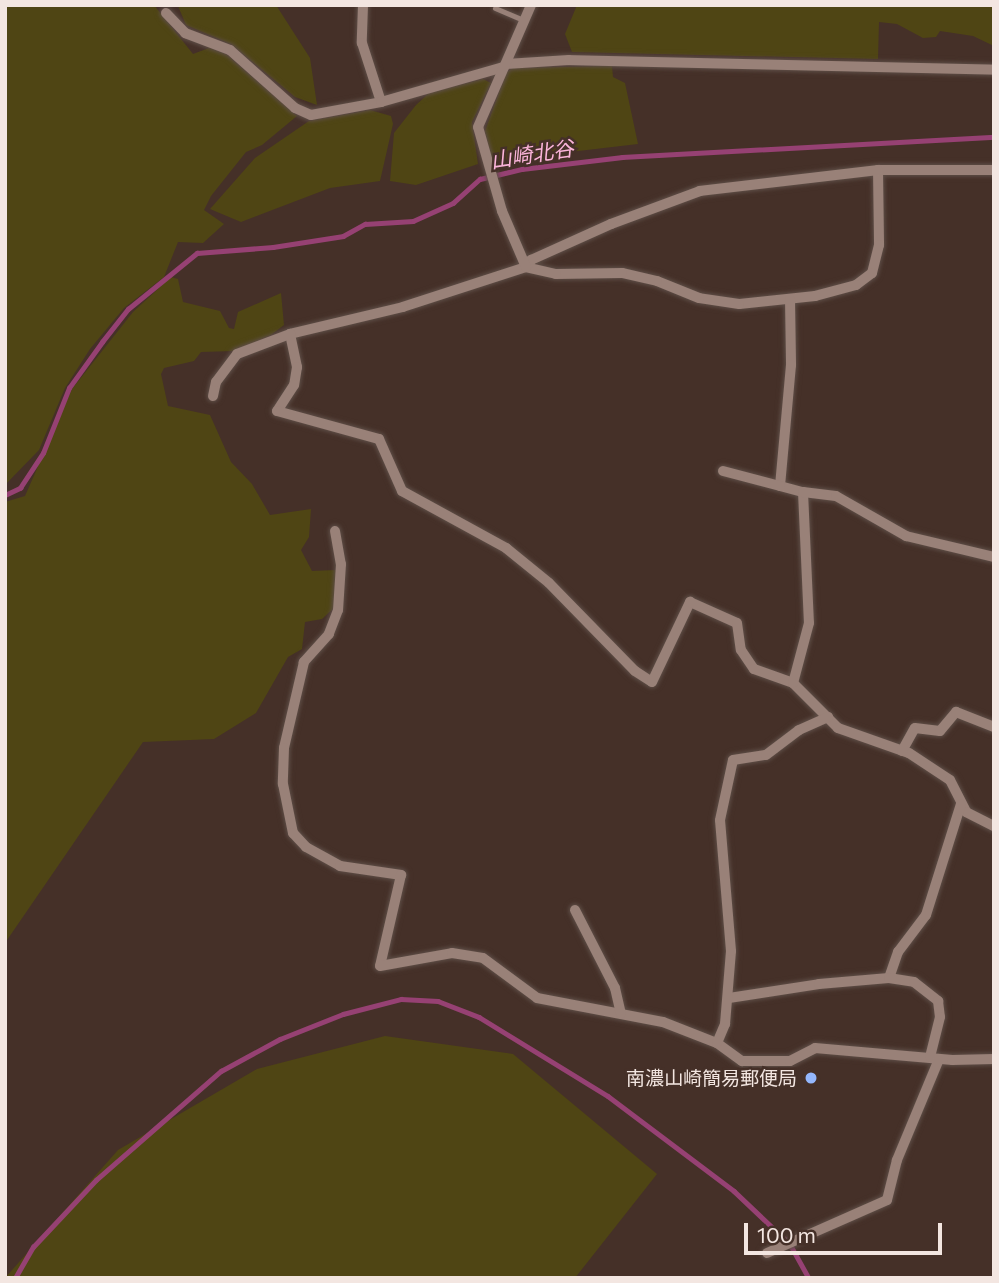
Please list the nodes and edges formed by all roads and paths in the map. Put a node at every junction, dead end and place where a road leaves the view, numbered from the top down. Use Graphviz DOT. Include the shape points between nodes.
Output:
graph roads {
  1 [pos="363,5"];
  2 [pos="531,5"];
  3 [pos="495,8"];
  4 [pos="166,13"];
  5 [pos="525,21"];
  6 [pos="505,65"];
  7 [pos="994,70"];
  8 [pos="381,102"];
  9 [pos="878,170"];
  10 [pos="994,170"];
  11 [pos="526,267"];
  12 [pos="790,299"];
  13 [pos="290,334"];
  14 [pos="213,396"];
  15 [pos="723,471"];
  16 [pos="780,486"];
  17 [pos="803,492"];
  18 [pos="335,531"];
  19 [pos="994,557"];
  20 [pos="793,683"];
  21 [pos="828,717"];
  22 [pos="994,727"];
  23 [pos="902,751"];
  24 [pos="961,804"];
  25 [pos="994,827"];
  26 [pos="575,910"];
  27 [pos="889,978"];
  28 [pos="729,998"];
  29 [pos="621,1013"];
  30 [pos="717,1043"];
  31 [pos="935,1058"];
  32 [pos="994,1059"];
  33 [pos="767,1253"];
  1 -- 8 [label="street" via="362,43"];
  2 -- 5 [label="street"];
  3 -- 5 [label="lane"];
  4 -- 8 [label="street" via="185,33 230,50 295,108 311,115"];
  5 -- 6 [label="street"];
  6 -- 7 [label="street" via="569,60"];
  6 -- 8 [label="street"];
  6 -- 11 [label="street" via="478,127 502,211"];
  9 -- 10 [label="street"];
  9 -- 11 [label="street" via="700,191 611,224 531,260"];
  9 -- 12 [label="street" via="879,245 872,273 856,285"];
  11 -- 12 [label="street" via="556,274 622,273 699,298 739,304"];
  11 -- 13 [label="street" via="403,307"];
  12 -- 16 [label="street" via="791,365"];
  13 -- 14 [label="street" via="237,354 216,382"];
  13 -- 20 [label="street" via="296,376 276,411 379,439 402,491 506,548 557,590 635,671 652,682 690,602 737,623 741,650 754,668"];
  15 -- 16 [label="street"];
  16 -- 17 [label="street"];
  17 -- 19 [label="street" via="836,496 906,536"];
  17 -- 20 [label="street" via="809,623"];
  18 -- 29 [label="street" via="341,564 338,610 329,634 304,662 284,748 283,784 293,833 306,847 340,866 401,875 380,966 452,953 483,958 537,998"];
  20 -- 21 [label="street"];
  21 -- 23 [label="street" via="858,738"];
  21 -- 28 [label="street" via="799,730 766,755 733,760 720,820 731,951"];
  22 -- 23 [label="street" via="956,712 940,731 915,728"];
  23 -- 24 [label="street" via="950,780 960,792"];
  24 -- 25 [label="street" via="966,812"];
  24 -- 27 [label="street" via="926,915 898,952"];
  26 -- 29 [label="street" via="615,988"];
  27 -- 28 [label="street"];
  27 -- 31 [label="street" via="914,982 939,1002"];
  28 -- 30 [label="street"];
  29 -- 30 [label="street" via="663,1022"];
  30 -- 31 [label="street" via="742,1060 767,1064 790,1061 815,1048"];
  31 -- 32 [label="street"];
  31 -- 33 [label="street" via="887,1200"];
}
